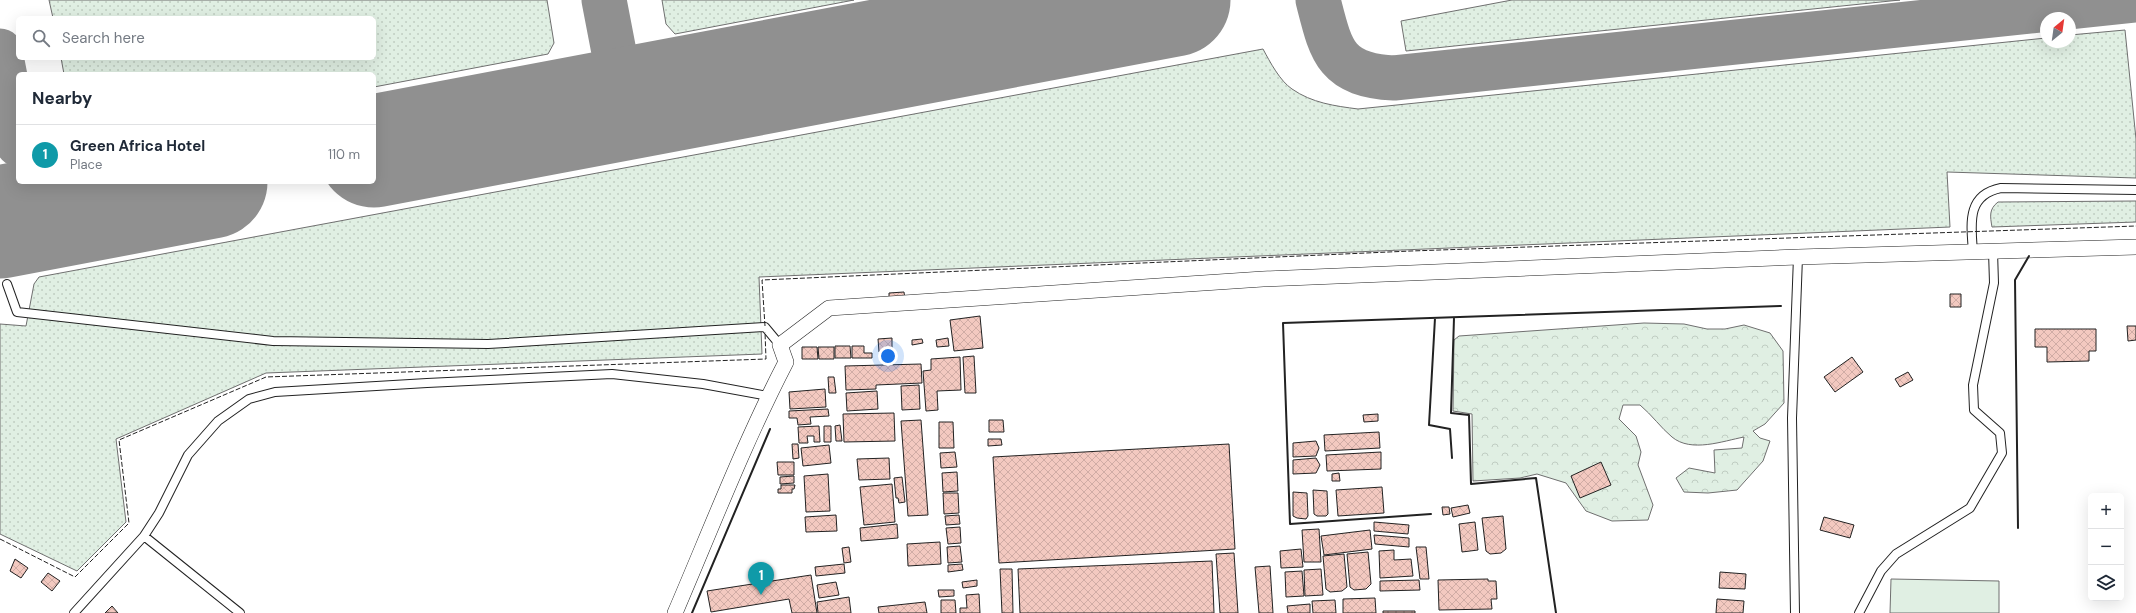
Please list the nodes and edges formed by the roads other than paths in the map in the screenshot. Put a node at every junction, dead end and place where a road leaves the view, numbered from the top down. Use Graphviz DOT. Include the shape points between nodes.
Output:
graph roads {
  1 [pos="2136,190"];
  2 [pos="2136,247"];
  3 [pos="1993,251"];
  4 [pos="1973,252"];
  5 [pos="1798,257"];
  6 [pos="7,284"];
  7 [pos="780,346"];
  8 [pos="768,396"];
  9 [pos="144,536"];
  10 [pos="74,613"];
  11 [pos="240,613"];
  12 [pos="675,613"];
  13 [pos="1795,613"];
  14 [pos="1859,613"];
  1 -- 4 [label="lane" via="1991,190 1974,206"];
  2 -- 3 [label="street"];
  3 -- 4 [label="street"];
  3 -- 14 [label="lane" via="1994,283 1973,385 1974,410 2000,433 2002,453 1970,508 1896,554 1881,571"];
  4 -- 5 [label="street"];
  5 -- 7 [label="street" via="1263,279 829,308"];
  5 -- 13 [label="lane" via="1792,418"];
  6 -- 7 [label="lane" via="17,312 273,342 488,344 765,327"];
  7 -- 8 [label="street" via="786,362"];
  8 -- 9 [label="lane" via="703,384 612,374 275,392 249,399 218,421 188,455 159,514"];
  8 -- 12 [label="street"];
  9 -- 10 [label="lane"];
  9 -- 11 [label="lane"];
}
